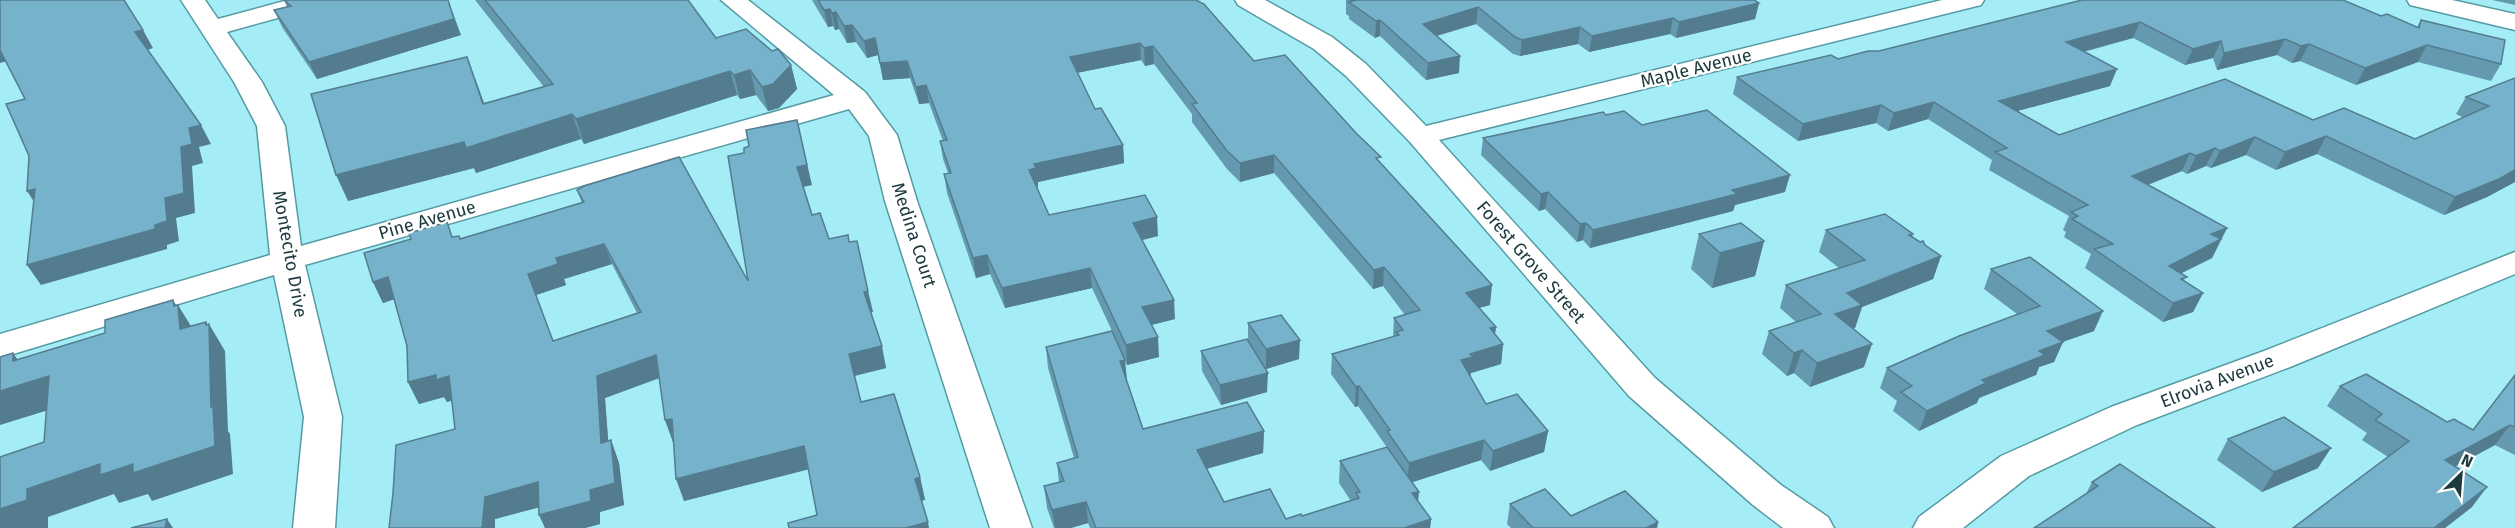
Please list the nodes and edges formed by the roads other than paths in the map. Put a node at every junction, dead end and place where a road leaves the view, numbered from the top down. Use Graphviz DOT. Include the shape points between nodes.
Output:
graph roads {
  1 [pos="193,0"];
  2 [pos="316,0"];
  3 [pos="733,0"];
  4 [pos="1972,0"];
  5 [pos="2419,0"];
  6 [pos="1272,4"];
  7 [pos="2515,22"];
  8 [pos="213,28"];
  9 [pos="855,98"];
  10 [pos="1420,136"];
  11 [pos="287,260"];
  12 [pos="2515,262"];
  13 [pos="0,346"];
  14 [pos="314,528"];
  15 [pos="1011,528"];
  16 [pos="1813,528"];
  17 [pos="1934,528"];
  1 -- 8 [label="street, Montecito Drive"];
  2 -- 8 [label="street"];
  3 -- 9 [label="street, Medina Court"];
  4 -- 10 [label="street, Maple Avenue"];
  5 -- 7 [label="street"];
  6 -- 10 [label="street, Forest Grove Street" via="1356,70"];
  8 -- 11 [label="street, Montecito Drive" via="271,126"];
  9 -- 11 [label="street, Pine Avenue"];
  9 -- 15 [label="street, Medina Court" via="883,135"];
  10 -- 16 [label="street, Forest Grove Street" via="1642,387 1767,495"];
  11 -- 13 [label="street, Pine Avenue"];
  11 -- 14 [label="street, Montecito Drive" via="323,417"];
  12 -- 17 [label="street, Elrovia Avenue" via="2277,359 2124,416 2015,466"];
}
